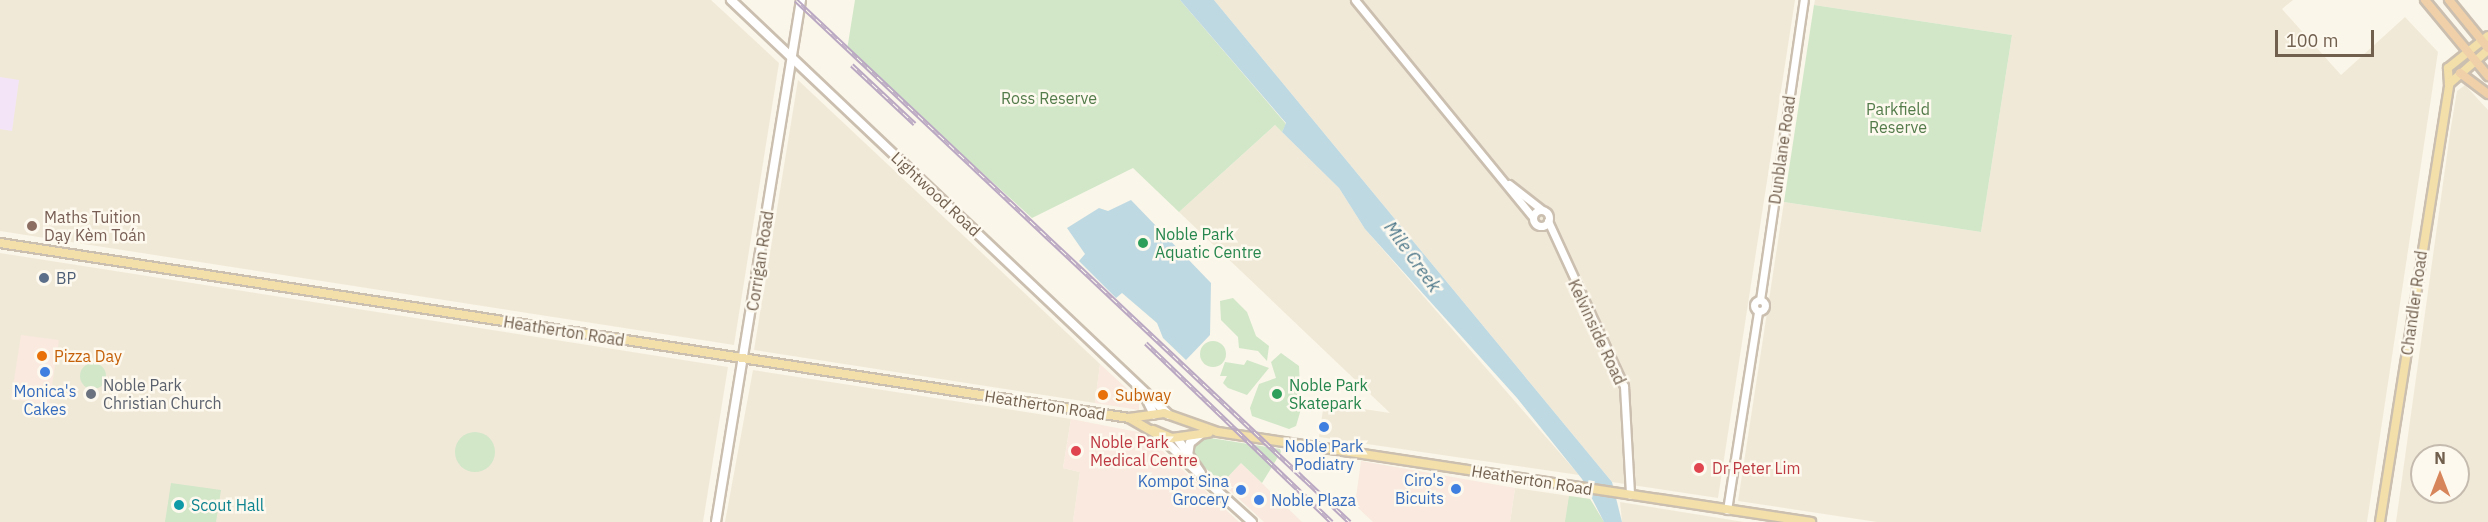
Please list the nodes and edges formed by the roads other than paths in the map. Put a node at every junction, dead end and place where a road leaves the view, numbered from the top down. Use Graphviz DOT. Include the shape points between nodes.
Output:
graph roads {
  1 [pos="731,0"];
  2 [pos="801,0"];
  3 [pos="1356,0"];
  4 [pos="1804,0"];
  5 [pos="2425,0"];
  6 [pos="2449,0"];
  7 [pos="2485,38"];
  8 [pos="2488,49"];
  9 [pos="2467,52"];
  10 [pos="792,57"];
  11 [pos="2474,60"];
  12 [pos="2460,73"];
  13 [pos="2488,76"];
  14 [pos="2449,84"];
  15 [pos="2488,94"];
  16 [pos="1505,180"];
  17 [pos="1541,210"];
  18 [pos="1532,216"];
  19 [pos="1548,221"];
  20 [pos="1540,226"];
  21 [pos="0,243"];
  22 [pos="1556,244"];
  23 [pos="744,359"];
  24 [pos="1141,388"];
  25 [pos="1169,415"];
  26 [pos="1154,416"];
  27 [pos="1129,418"];
  28 [pos="1218,432"];
  29 [pos="1206,433"];
  30 [pos="1157,434"];
  31 [pos="1177,437"];
  32 [pos="1188,456"];
  33 [pos="1210,484"];
  34 [pos="1630,495"];
  35 [pos="1727,510"];
  36 [pos="716,522"];
  37 [pos="1252,522"];
  38 [pos="1811,522"];
  39 [pos="2380,522"];
  1 -- 10 [label="main road, Lightwood Road"];
  2 -- 10 [label="main road, Corrigan Road"];
  3 -- 16 [label="street"];
  4 -- 35 [label="street, Dunblane Road" via="1760,300 1754,304 1758,311"];
  5 -- 9 [label="highway"];
  6 -- 7 [label="highway"];
  7 -- 8 [label="highway"];
  7 -- 9 [label="main road, Chandler Road"];
  8 -- 11 [label="main road"];
  9 -- 11 [label="highway"];
  9 -- 14 [label="main road, Chandler Road" via="2447,69"];
  10 -- 23 [label="main road, Corrigan Road"];
  10 -- 24 [label="main road, Lightwood Road"];
  11 -- 12 [label="main road"];
  11 -- 13 [label="highway"];
  12 -- 14 [label="main road"];
  12 -- 15 [label="highway"];
  14 -- 39 [label="main road, Chandler Road"];
  16 -- 17 [label="street"];
  16 -- 18 [label="street"];
  17 -- 18 [label="street"];
  17 -- 19 [label="street, Kelvinside Road"];
  18 -- 20 [label="street, Kelvinside Road"];
  19 -- 20 [label="street"];
  19 -- 22 [label="street, Kelvinside Road"];
  20 -- 22 [label="street, Kelvinside Road"];
  21 -- 23 [label="main road, Heatherton Road"];
  22 -- 34 [label="street, Kelvinside Road" via="1624,386"];
  23 -- 27 [label="main road, Heatherton Road"];
  23 -- 36 [label="main road, Corrigan Road"];
  24 -- 25 [label="main road, Lightwood Road"];
  24 -- 26 [label="main road, Lightwood Road"];
  25 -- 26 [label="main road, Heatherton Road"];
  25 -- 28 [label="main road, Heatherton Road"];
  25 -- 31 [label="main road"];
  26 -- 27 [label="main road, Heatherton Road"];
  26 -- 30 [label="main road"];
  27 -- 30 [label="main road, Heatherton Road"];
  28 -- 29 [label="main road, Heatherton Road"];
  28 -- 34 [label="main road, Heatherton Road"];
  29 -- 31 [label="main road, Heatherton Road"];
  29 -- 32 [label="main road" via="1190,443"];
  30 -- 31 [label="main road, Heatherton Road"];
  30 -- 33 [label="main road"];
  31 -- 32 [label="main road"];
  32 -- 33 [label="main road"];
  33 -- 37 [label="main road"];
  34 -- 35 [label="main road, Heatherton Road"];
  35 -- 38 [label="main road, Heatherton Road"];
}
